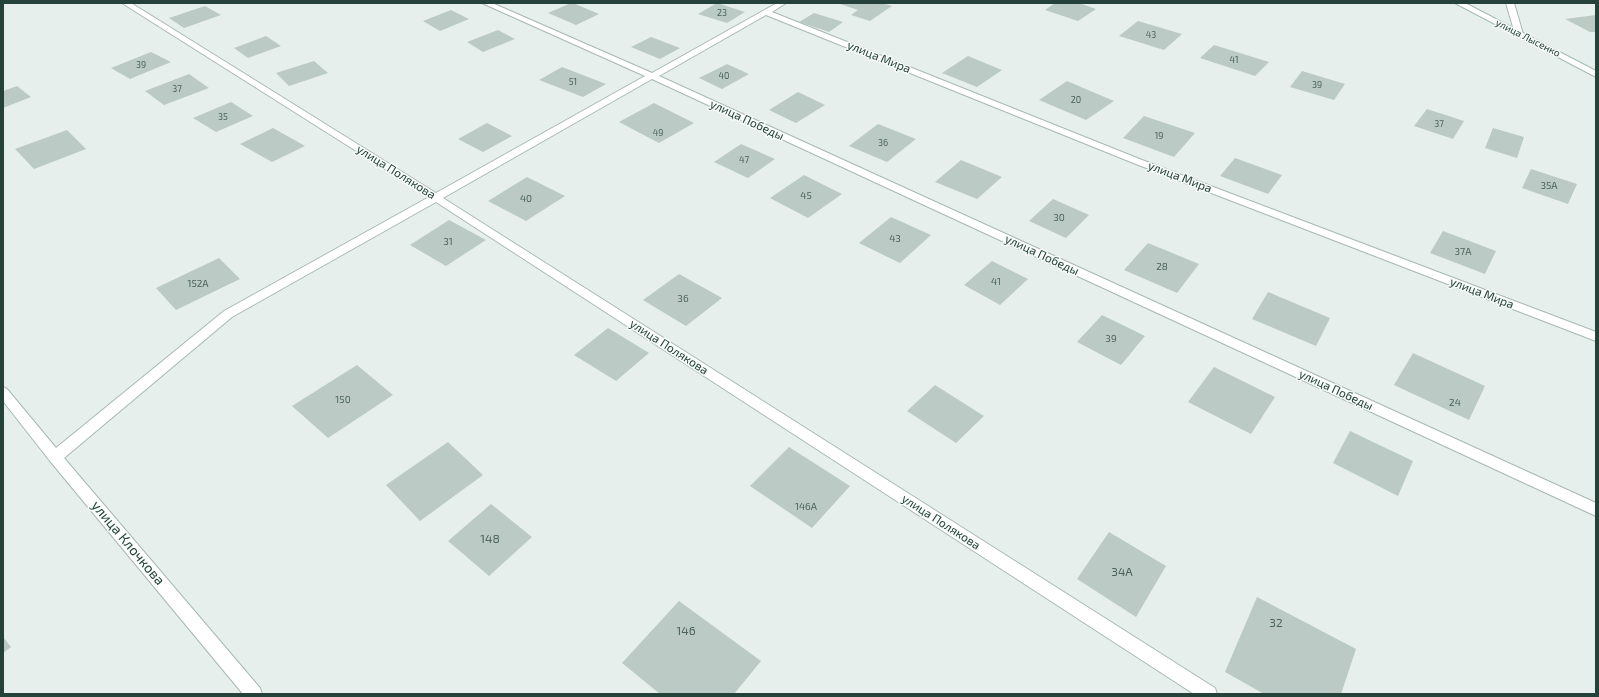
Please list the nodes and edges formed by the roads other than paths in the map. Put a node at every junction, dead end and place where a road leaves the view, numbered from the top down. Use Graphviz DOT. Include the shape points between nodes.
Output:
graph roads {
  1 [pos="126,3"];
  2 [pos="486,3"];
  3 [pos="782,3"];
  4 [pos="1459,3"];
  5 [pos="1510,3"];
  6 [pos="766,12"];
  7 [pos="1519,34"];
  8 [pos="1596,74"];
  9 [pos="652,76"];
  10 [pos="437,198"];
  11 [pos="1596,337"];
  12 [pos="3,392"];
  13 [pos="55,457"];
  14 [pos="1596,510"];
  15 [pos="254,694"];
  16 [pos="1210,694"];
  1 -- 10 [label="street, улица Полякова"];
  2 -- 9 [label="street, улица Победы"];
  3 -- 6 [label="street"];
  4 -- 7 [label="street, улица Лысенко"];
  5 -- 7 [label="street"];
  6 -- 9 [label="street"];
  6 -- 11 [label="street, улица Мира" via="1146,164"];
  7 -- 8 [label="street, улица Лысенко"];
  9 -- 10 [label="street"];
  9 -- 14 [label="street, улица Победы"];
  10 -- 13 [label="street" via="228,314"];
  10 -- 16 [label="street, улица Полякова"];
  12 -- 13 [label="street, улица Клочкова"];
  13 -- 15 [label="street, улица Клочкова"];
}
